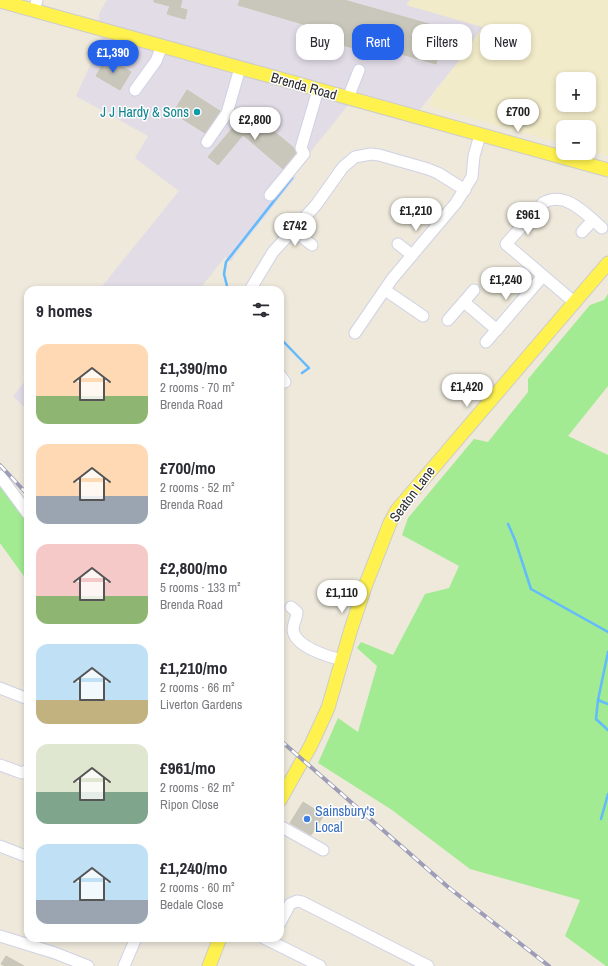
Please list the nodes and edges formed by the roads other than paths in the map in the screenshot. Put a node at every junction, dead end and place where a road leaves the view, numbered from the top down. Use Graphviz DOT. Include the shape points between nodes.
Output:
graph roads {
  1 [pos="0,1"];
  2 [pos="36,5"];
  3 [pos="162,46"];
  4 [pos="240,68"];
  5 [pos="359,70"];
  6 [pos="135,90"];
  7 [pos="318,90"];
  8 [pos="348,98"];
  9 [pos="480,135"];
  10 [pos="207,142"];
  11 [pos="608,170"];
  12 [pos="465,190"];
  13 [pos="270,195"];
  14 [pos="593,220"];
  15 [pos="602,228"];
  16 [pos="293,230"];
  17 [pos="582,232"];
  18 [pos="398,244"];
  19 [pos="312,245"];
  20 [pos="412,255"];
  21 [pos="608,263"];
  22 [pos="543,276"];
  23 [pos="252,286"];
  24 [pos="385,290"];
  25 [pos="474,290"];
  26 [pos="464,302"];
  27 [pos="574,302"];
  28 [pos="423,316"];
  29 [pos="448,320"];
  30 [pos="497,330"];
  31 [pos="355,333"];
  32 [pos="486,342"];
  33 [pos="0,476"];
  34 [pos="24,509"];
  35 [pos="291,607"];
  36 [pos="342,660"];
  37 [pos="0,688"];
  38 [pos="24,697"];
  39 [pos="0,765"];
  40 [pos="24,772"];
  41 [pos="284,789"];
  42 [pos="284,828"];
  43 [pos="0,846"];
  44 [pos="323,850"];
  45 [pos="24,855"];
  46 [pos="284,915"];
  47 [pos="0,936"];
  48 [pos="134,942"];
  49 [pos="218,942"];
  50 [pos="276,942"];
  51 [pos="88,966"];
  52 [pos="124,966"];
  53 [pos="209,966"];
  54 [pos="320,966"];
  55 [pos="428,966"];
  1 -- 2 [label="main road, Brenda Road"];
  2 -- 3 [label="main road, Brenda Road"];
  3 -- 4 [label="main road, Brenda Road"];
  3 -- 6 [label="street" via="156,61"];
  4 -- 7 [label="main road, Brenda Road"];
  4 -- 10 [label="street" via="227,113"];
  5 -- 8 [label="street"];
  7 -- 8 [label="main road, Brenda Road"];
  7 -- 13 [label="street" via="301,148 304,154"];
  8 -- 9 [label="main road, Brenda Road"];
  9 -- 11 [label="main road, Brenda Road"];
  9 -- 12 [label="street" via="472,176"];
  12 -- 16 [label="street" via="428,169 379,155 363,155 355,157 343,167 316,205"];
  12 -- 20 [label="street"];
  14 -- 15 [label="street"];
  14 -- 17 [label="street"];
  14 -- 22 [label="street" via="577,206 555,199 543,203 527,220 506,244"];
  16 -- 19 [label="street"];
  16 -- 23 [label="street" via="266,262"];
  18 -- 20 [label="street"];
  20 -- 24 [label="street"];
  21 -- 27 [label="main road, Seaton Lane"];
  22 -- 27 [label="street"];
  22 -- 30 [label="street"];
  24 -- 28 [label="street"];
  24 -- 31 [label="street"];
  25 -- 26 [label="street"];
  26 -- 29 [label="street"];
  26 -- 30 [label="street"];
  27 -- 36 [label="main road, Seaton Lane" via="397,510 388,526 366,584"];
  30 -- 32 [label="street"];
  33 -- 34 [label="street"];
  35 -- 36 [label="street" via="297,612 293,631 296,637 326,657"];
  36 -- 41 [label="main road, Seaton Lane" via="328,708 311,745"];
  37 -- 38 [label="street"];
  39 -- 40 [label="street"];
  42 -- 44 [label="street"];
  43 -- 45 [label="street"];
  46 -- 55 [label="street" via="290,904 302,902"];
  47 -- 51 [label="street"];
  48 -- 52 [label="street"];
  49 -- 53 [label="main road"];
  50 -- 54 [label="street"];
}
